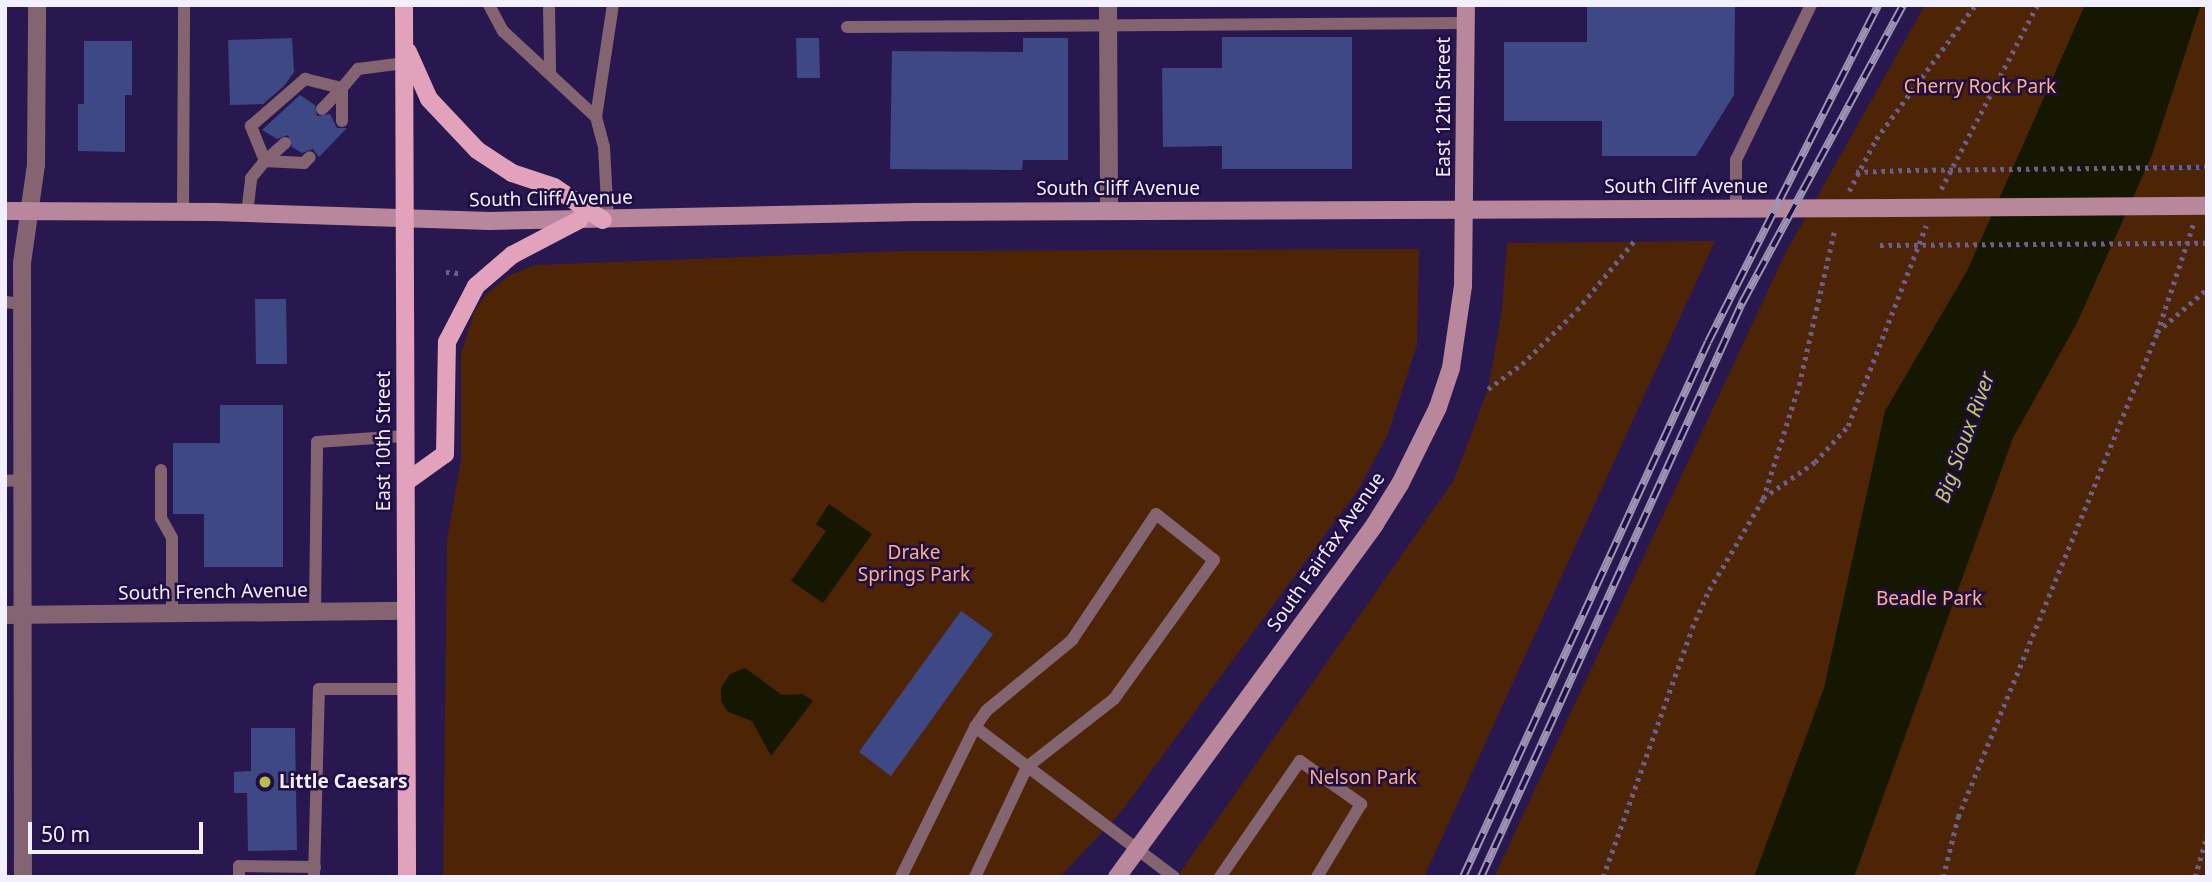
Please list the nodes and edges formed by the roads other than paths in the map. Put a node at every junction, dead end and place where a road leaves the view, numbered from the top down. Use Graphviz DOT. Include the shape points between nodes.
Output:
graph roads {
  1 [pos="37,5"];
  2 [pos="184,5"];
  3 [pos="404,5"];
  4 [pos="489,5"];
  5 [pos="549,5"];
  6 [pos="612,5"];
  7 [pos="1811,5"];
  8 [pos="1108,14"];
  9 [pos="1466,14"];
  10 [pos="847,27"];
  11 [pos="404,39"];
  12 [pos="404,63"];
  13 [pos="550,71"];
  14 [pos="342,88"];
  15 [pos="322,109"];
  16 [pos="596,117"];
  17 [pos="342,121"];
  18 [pos="285,144"];
  19 [pos="310,157"];
  20 [pos="265,161"];
  21 [pos="2207,206"];
  22 [pos="1465,208"];
  23 [pos="1736,208"];
  24 [pos="5,211"];
  25 [pos="31,211"];
  26 [pos="183,211"];
  27 [pos="1109,211"];
  28 [pos="247,213"];
  29 [pos="404,220"];
  30 [pos="579,220"];
  31 [pos="606,220"];
  32 [pos="13,303"];
  33 [pos="405,436"];
  34 [pos="161,470"];
  35 [pos="13,480"];
  36 [pos="406,482"];
  37 [pos="406,611"];
  38 [pos="315,612"];
  39 [pos="172,613"];
  40 [pos="13,615"];
  41 [pos="407,689"];
  42 [pos="975,727"];
  43 [pos="1027,767"];
  44 [pos="1138,851"];
  45 [pos="315,872"];
  46 [pos="907,874"];
  47 [pos="23,877"];
  48 [pos="239,877"];
  49 [pos="407,877"];
  50 [pos="975,877"];
  51 [pos="1117,877"];
  52 [pos="1174,877"];
  53 [pos="1220,877"];
  54 [pos="1317,877"];
  1 -- 25 [label="street" via="37,165"];
  2 -- 26 [label="lane"];
  3 -- 11 [label="main road, East 10th Street"];
  4 -- 13 [label="lane" via="503,31"];
  5 -- 13 [label="lane"];
  6 -- 16 [label="lane"];
  7 -- 23 [label="lane" via="1736,160"];
  8 -- 9 [label="lane"];
  8 -- 10 [label="lane"];
  8 -- 27 [label="street"];
  9 -- 22 [label="main road, East 12th Street"];
  11 -- 12 [label="main road, East 10th Street"];
  11 -- 31 [label="main road" via="429,99 477,150 512,173 554,187"];
  12 -- 14 [label="lane" via="358,69"];
  12 -- 29 [label="main road, East 10th Street"];
  13 -- 16 [label="lane"];
  14 -- 15 [label="lane"];
  14 -- 17 [label="lane"];
  14 -- 20 [label="lane" via="305,79 251,125"];
  16 -- 31 [label="lane" via="604,147"];
  18 -- 20 [label="lane"];
  19 -- 20 [label="lane" via="304,163"];
  20 -- 28 [label="lane" via="251,178"];
  21 -- 23 [label="main road, South Cliff Avenue, bridge"];
  22 -- 23 [label="main road, South Cliff Avenue"];
  22 -- 27 [label="main road, South Cliff Avenue"];
  22 -- 44 [label="main road, South Fairfax Avenue" via="1459,326 1451,368 1421,444 1375,524"];
  24 -- 25 [label="main road, South Cliff Avenue"];
  25 -- 26 [label="main road, South Cliff Avenue"];
  25 -- 32 [label="street"];
  26 -- 28 [label="main road, South Cliff Avenue"];
  27 -- 31 [label="main road, South Cliff Avenue"];
  28 -- 29 [label="main road, South Cliff Avenue"];
  29 -- 30 [label="main road, South Cliff Avenue"];
  29 -- 33 [label="main road, East 10th Street"];
  30 -- 31 [label="main road, South Cliff Avenue"];
  30 -- 36 [label="main road" via="512,255 476,286 447,342 445,454"];
  32 -- 35 [label="street"];
  33 -- 36 [label="main road, East 10th Street"];
  33 -- 38 [label="lane" via="317,442"];
  34 -- 39 [label="lane" via="162,518 172,538"];
  35 -- 40 [label="street"];
  36 -- 37 [label="main road, East 10th Street"];
  37 -- 38 [label="street, South French Avenue"];
  37 -- 41 [label="main road, East 10th Street"];
  38 -- 39 [label="street, South French Avenue"];
  39 -- 40 [label="street, South French Avenue"];
  40 -- 47 [label="street"];
  41 -- 45 [label="lane" via="318,689"];
  41 -- 49 [label="main road, East 10th Street"];
  42 -- 43 [label="lane"];
  42 -- 43 [label="lane" via="986,711 1072,640 1156,514 1214,560 1114,699"];
  42 -- 46 [label="lane"];
  43 -- 44 [label="lane"];
  43 -- 50 [label="lane"];
  44 -- 51 [label="main road, South Fairfax Avenue"];
  44 -- 52 [label="lane"];
  45 -- 48 [label="lane" via="239,866"];
  53 -- 54 [label="lane" via="1300,761 1361,804"];
}
